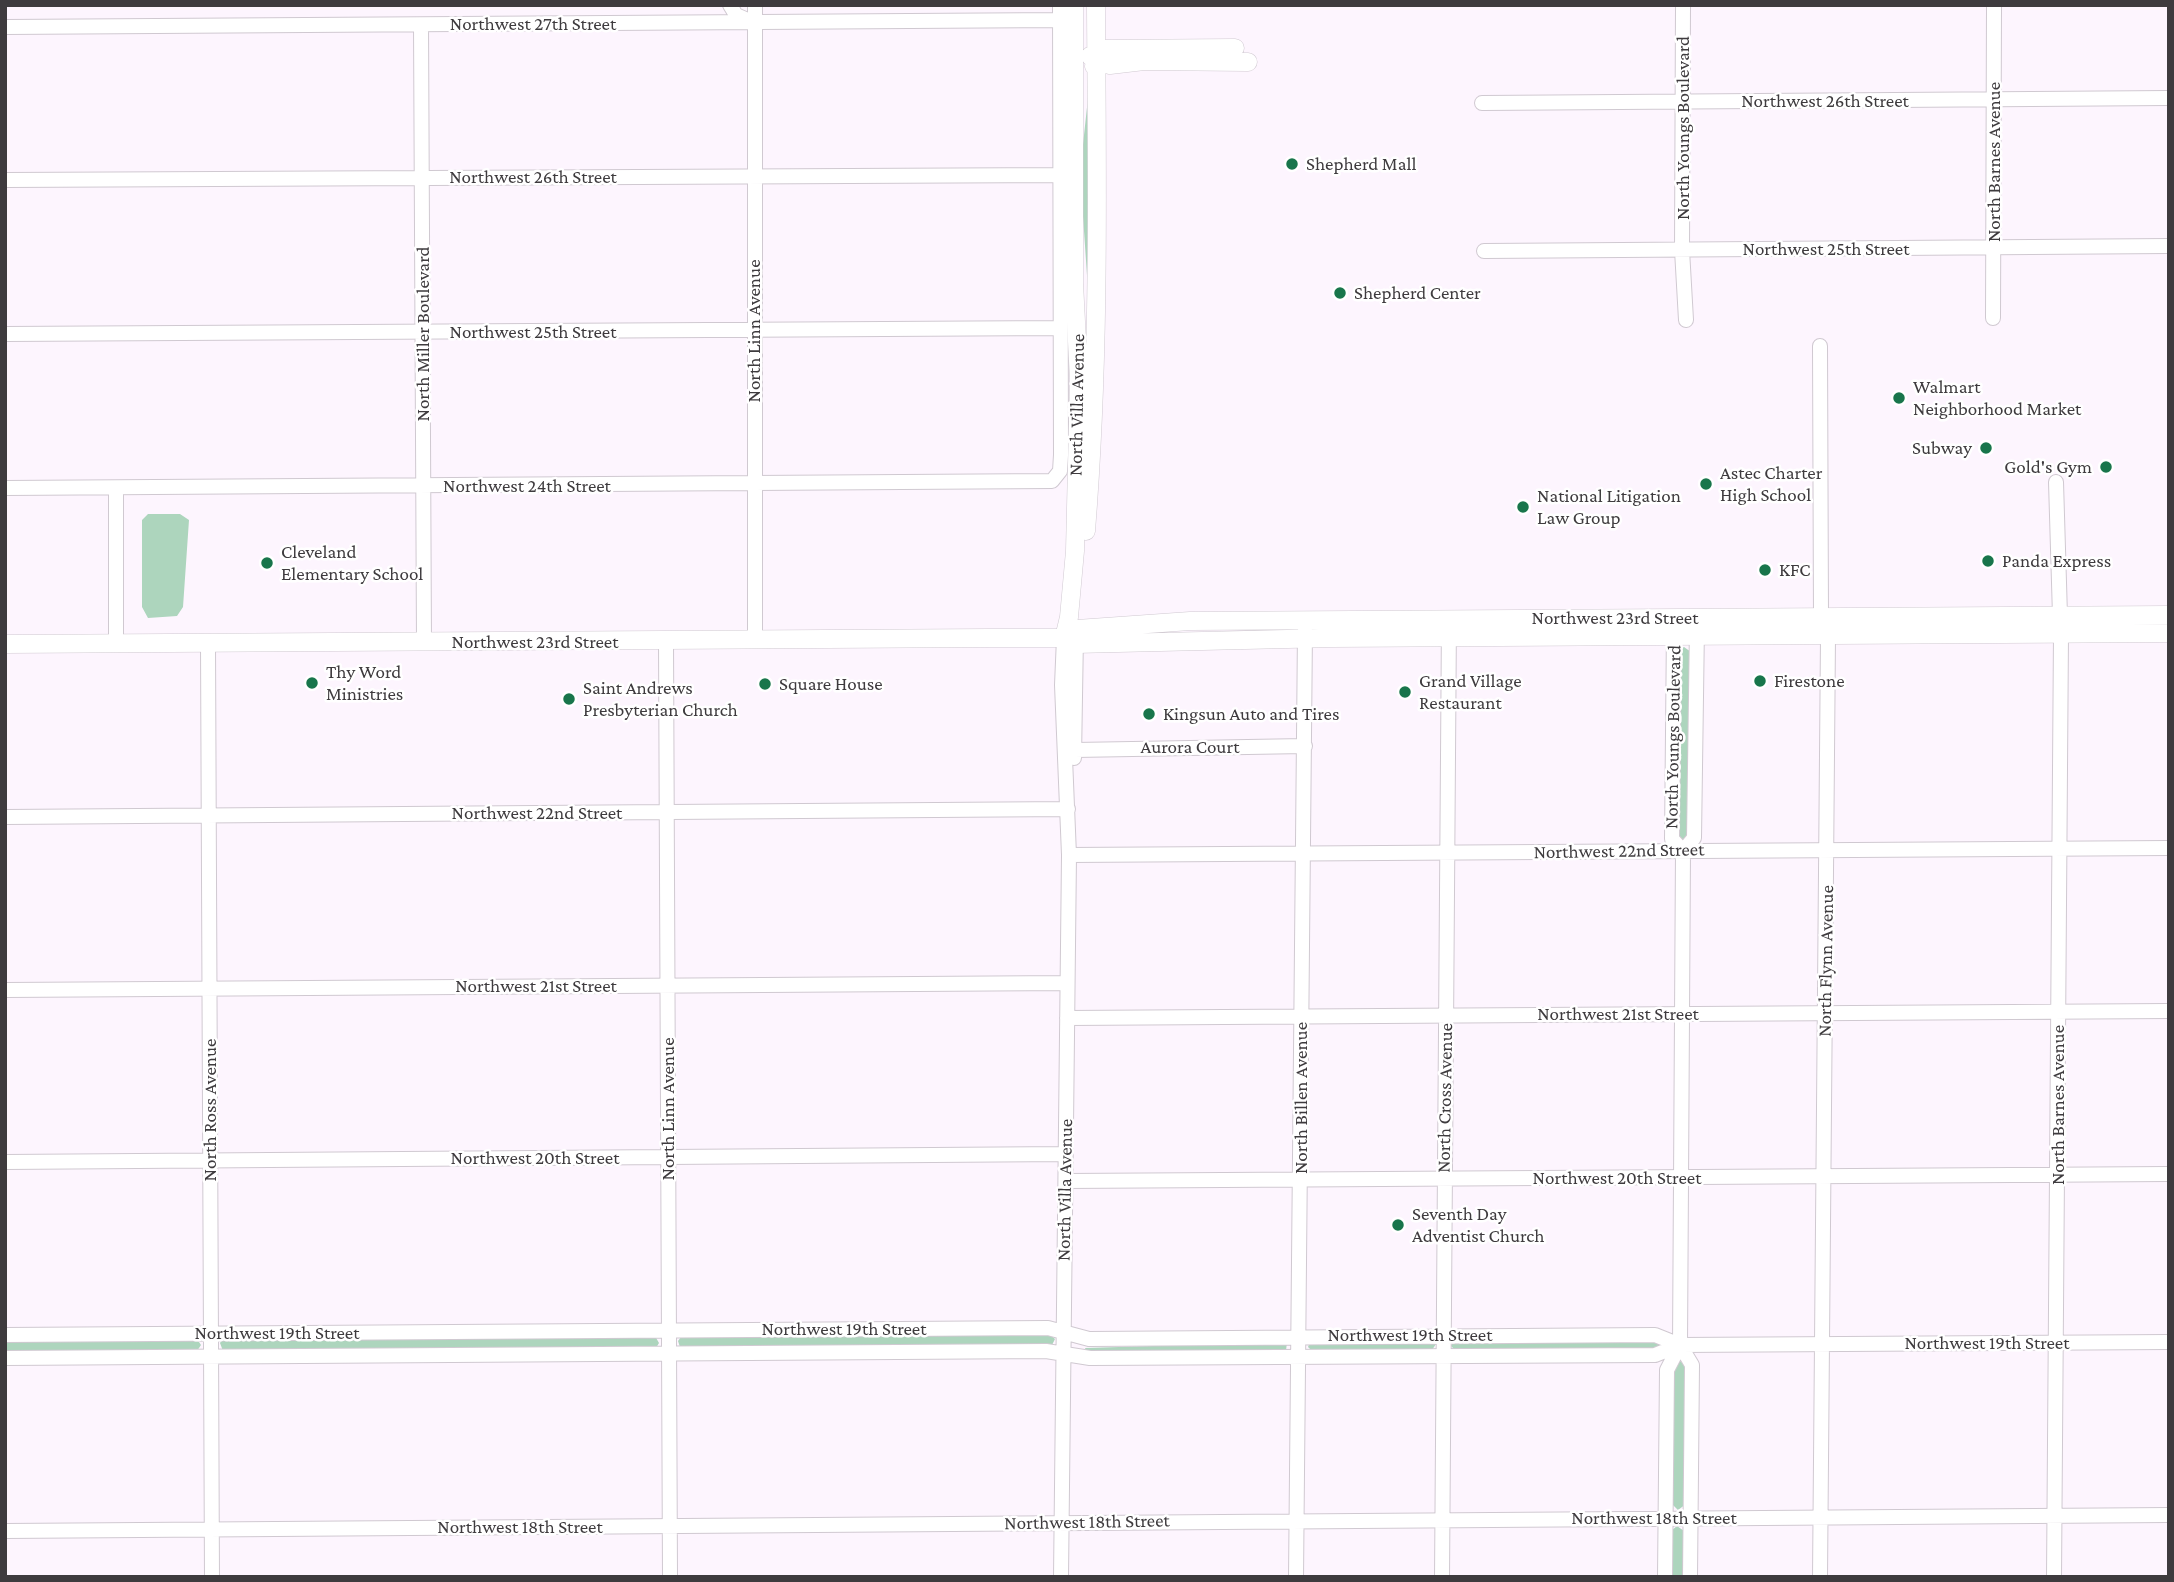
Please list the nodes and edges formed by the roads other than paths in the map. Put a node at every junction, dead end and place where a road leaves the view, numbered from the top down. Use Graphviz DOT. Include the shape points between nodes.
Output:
graph roads {
  1 [pos="730,5"];
  2 [pos="755,5"];
  3 [pos="1074,5"];
  4 [pos="1096,5"];
  5 [pos="1683,5"];
  6 [pos="1994,5"];
  7 [pos="1060,13"];
  8 [pos="753,23"];
  9 [pos="421,25"];
  10 [pos="5,27"];
  11 [pos="1074,33"];
  12 [pos="1235,48"];
  13 [pos="1096,61"];
  14 [pos="1248,62"];
  15 [pos="2169,98"];
  16 [pos="1994,99"];
  17 [pos="1074,100"];
  18 [pos="1683,102"];
  19 [pos="1482,103"];
  20 [pos="1060,175"];
  21 [pos="754,176"];
  22 [pos="422,178"];
  23 [pos="5,180"];
  24 [pos="2169,246"];
  25 [pos="1994,248"];
  26 [pos="1682,250"];
  27 [pos="1484,251"];
  28 [pos="1074,283"];
  29 [pos="1095,306"];
  30 [pos="1993,318"];
  31 [pos="1686,320"];
  32 [pos="1060,328"];
  33 [pos="754,330"];
  34 [pos="423,332"];
  35 [pos="5,334"];
  36 [pos="1820,346"];
  37 [pos="1080,349"];
  38 [pos="1049,482"];
  39 [pos="2056,482"];
  40 [pos="755,485"];
  41 [pos="423,486"];
  42 [pos="5,488"];
  43 [pos="116,488"];
  44 [pos="2169,615"];
  45 [pos="1904,617"];
  46 [pos="1964,617"];
  47 [pos="1579,618"];
  48 [pos="1674,618"];
  49 [pos="1697,618"];
  50 [pos="1821,618"];
  51 [pos="1349,619"];
  52 [pos="1448,619"];
  53 [pos="1246,620"];
  54 [pos="1305,620"];
  55 [pos="1190,621"];
  56 [pos="1141,624"];
  57 [pos="2061,625"];
  58 [pos="2169,633"];
  59 [pos="1674,636"];
  60 [pos="1697,636"];
  61 [pos="1905,636"];
  62 [pos="1964,636"];
  63 [pos="1072,637"];
  64 [pos="1579,637"];
  65 [pos="1828,637"];
  66 [pos="1329,638"];
  67 [pos="1391,638"];
  68 [pos="1449,638"];
  69 [pos="1305,639"];
  70 [pos="755,640"];
  71 [pos="1246,640"];
  72 [pos="666,641"];
  73 [pos="424,642"];
  74 [pos="1192,642"];
  75 [pos="1142,643"];
  76 [pos="5,644"];
  77 [pos="208,644"];
  78 [pos="116,645"];
  79 [pos="1305,746"];
  80 [pos="1075,750"];
  81 [pos="1069,807"];
  82 [pos="666,812"];
  83 [pos="211,815"];
  84 [pos="5,817"];
  85 [pos="2169,848"];
  86 [pos="2060,849"];
  87 [pos="1827,850"];
  88 [pos="1683,851"];
  89 [pos="1303,853"];
  90 [pos="1448,853"];
  91 [pos="1069,855"];
  92 [pos="1068,983"];
  93 [pos="667,985"];
  94 [pos="209,989"];
  95 [pos="5,990"];
  96 [pos="2169,1011"];
  97 [pos="2059,1012"];
  98 [pos="1825,1013"];
  99 [pos="1682,1014"];
  100 [pos="1446,1015"];
  101 [pos="1302,1017"];
  102 [pos="1067,1018"];
  103 [pos="1066,1154"];
  104 [pos="668,1157"];
  105 [pos="210,1160"];
  106 [pos="5,1162"];
  107 [pos="2169,1174"];
  108 [pos="2058,1175"];
  109 [pos="1824,1176"];
  110 [pos="1444,1178"];
  111 [pos="1681,1178"];
  112 [pos="1301,1180"];
  113 [pos="1066,1181"];
  114 [pos="669,1330"];
  115 [pos="1064,1332"];
  116 [pos="211,1334"];
  117 [pos="5,1335"];
  118 [pos="1444,1335"];
  119 [pos="1299,1336"];
  120 [pos="2169,1342"];
  121 [pos="2056,1343"];
  122 [pos="1823,1344"];
  123 [pos="1679,1345"];
  124 [pos="669,1353"];
  125 [pos="1064,1354"];
  126 [pos="1444,1355"];
  127 [pos="211,1356"];
  128 [pos="1299,1356"];
  129 [pos="5,1358"];
  130 [pos="2169,1515"];
  131 [pos="1821,1516"];
  132 [pos="2055,1516"];
  133 [pos="1665,1518"];
  134 [pos="1690,1518"];
  135 [pos="1296,1520"];
  136 [pos="1443,1520"];
  137 [pos="1062,1522"];
  138 [pos="669,1526"];
  139 [pos="211,1529"];
  140 [pos="5,1531"];
  141 [pos="212,1577"];
  142 [pos="670,1577"];
  143 [pos="1061,1577"];
  144 [pos="1296,1577"];
  145 [pos="1442,1577"];
  146 [pos="1665,1577"];
  147 [pos="1689,1577"];
  148 [pos="1820,1577"];
  149 [pos="2054,1577"];
  1 -- 8 [label="street" via="736,15"];
  2 -- 8 [label="street, North Linn Avenue"];
  3 -- 11 [label="main road, North Villa Avenue"];
  4 -- 13 [label="main road, North Villa Avenue"];
  5 -- 18 [label="street, North Youngs Boulevard"];
  6 -- 16 [label="street, North Barnes Avenue"];
  7 -- 8 [label="street, Northwest 27th Street"];
  7 -- 20 [label="street, North Villa Avenue"];
  8 -- 9 [label="street, Northwest 27th Street"];
  8 -- 21 [label="street, North Linn Avenue"];
  9 -- 10 [label="street, Northwest 27th Street"];
  9 -- 22 [label="street, North Miller Boulevard"];
  11 -- 13 [label="main road"];
  11 -- 17 [label="main road, North Villa Avenue"];
  12 -- 13 [label="main road" via="1105,49"];
  13 -- 14 [label="main road" via="1111,65"];
  13 -- 17 [label="main road"];
  13 -- 29 [label="main road, North Villa Avenue"];
  15 -- 16 [label="street, Northwest 26th Street"];
  16 -- 18 [label="street, Northwest 26th Street"];
  16 -- 25 [label="street, North Barnes Avenue"];
  17 -- 28 [label="main road, North Villa Avenue"];
  18 -- 19 [label="street, Northwest 26th Street"];
  18 -- 26 [label="street, North Youngs Boulevard"];
  20 -- 21 [label="street, Northwest 26th Street"];
  20 -- 32 [label="street, North Villa Avenue"];
  21 -- 22 [label="street, Northwest 26th Street"];
  21 -- 33 [label="street, North Linn Avenue"];
  22 -- 23 [label="street, Northwest 26th Street"];
  22 -- 34 [label="street, North Miller Boulevard"];
  24 -- 25 [label="street, Northwest 25th Street"];
  25 -- 26 [label="street, Northwest 25th Street"];
  25 -- 30 [label="street, North Barnes Avenue"];
  26 -- 27 [label="street, Northwest 25th Street"];
  26 -- 31 [label="street, North Youngs Boulevard"];
  28 -- 29 [label="main road"];
  28 -- 37 [label="main road, North Villa Avenue"];
  29 -- 37 [label="main road"];
  29 -- 63 [label="main road, North Villa Avenue" via="1092,464"];
  32 -- 33 [label="street, Northwest 25th Street"];
  32 -- 38 [label="street, North Villa Avenue" via="1061,468"];
  33 -- 34 [label="street, Northwest 25th Street"];
  33 -- 40 [label="street, North Linn Avenue"];
  34 -- 35 [label="street, Northwest 25th Street"];
  34 -- 41 [label="street, North Miller Boulevard"];
  36 -- 50 [label="street, North Flynn Avenue"];
  37 -- 63 [label="main road, North Villa Avenue" via="1069,617"];
  38 -- 40 [label="street, Northwest 24th Street"];
  39 -- 57 [label="street, North Barnes Avenue"];
  40 -- 41 [label="street, Northwest 24th Street"];
  40 -- 70 [label="street, North Linn Avenue"];
  41 -- 43 [label="street, Northwest 24th Street"];
  41 -- 73 [label="street, North Miller Boulevard"];
  42 -- 43 [label="street, Northwest 24th Street"];
  43 -- 78 [label="street"];
  44 -- 57 [label="main road, Northwest 23rd Street"];
  45 -- 46 [label="main road, Northwest 23rd Street"];
  45 -- 50 [label="main road, Northwest 23rd Street"];
  45 -- 61 [label="main road"];
  46 -- 57 [label="main road, Northwest 23rd Street"];
  46 -- 62 [label="main road"];
  47 -- 48 [label="main road, Northwest 23rd Street"];
  47 -- 52 [label="main road, Northwest 23rd Street"];
  47 -- 64 [label="main road"];
  48 -- 49 [label="main road, Northwest 23rd Street"];
  48 -- 59 [label="street, North Youngs Boulevard"];
  49 -- 50 [label="main road, Northwest 23rd Street"];
  49 -- 60 [label="street, North Youngs Boulevard"];
  50 -- 65 [label="street, North Flynn Avenue"];
  51 -- 52 [label="main road, Northwest 23rd Street"];
  51 -- 54 [label="main road, Northwest 23rd Street"];
  51 -- 66 [label="main road"];
  51 -- 67 [label="main road"];
  52 -- 68 [label="street, North Cross Avenue"];
  53 -- 54 [label="main road, Northwest 23rd Street"];
  53 -- 55 [label="main road, Northwest 23rd Street"];
  53 -- 71 [label="main road"];
  54 -- 69 [label="street, North Billen Avenue"];
  55 -- 56 [label="main road, Northwest 23rd Street"];
  55 -- 74 [label="main road"];
  56 -- 63 [label="main road, Northwest 23rd Street"];
  56 -- 75 [label="main road"];
  57 -- 58 [label="main road, Northwest 23rd Street" via="2095,634"];
  57 -- 62 [label="main road, Northwest 23rd Street" via="2040,634"];
  57 -- 86 [label="street, North Barnes Avenue"];
  59 -- 60 [label="main road, Northwest 23rd Street"];
  59 -- 64 [label="main road, Northwest 23rd Street"];
  59 -- 88 [label="street, North Youngs Boulevard" via="1672,839"];
  60 -- 65 [label="main road, Northwest 23rd Street"];
  60 -- 88 [label="street, North Youngs Boulevard" via="1694,838"];
  61 -- 62 [label="main road, Northwest 23rd Street"];
  61 -- 65 [label="main road, Northwest 23rd Street"];
  63 -- 70 [label="main road, Northwest 23rd Street"];
  63 -- 75 [label="main road, Northwest 23rd Street"];
  63 -- 80 [label="street, North Villa Avenue"];
  63 -- 81 [label="street, North Villa Avenue" via="1062,685"];
  64 -- 68 [label="main road, Northwest 23rd Street"];
  65 -- 87 [label="street, North Flynn Avenue"];
  66 -- 67 [label="main road, Northwest 23rd Street"];
  66 -- 69 [label="main road, Northwest 23rd Street"];
  67 -- 68 [label="main road, Northwest 23rd Street"];
  68 -- 90 [label="street, North Cross Avenue"];
  69 -- 71 [label="main road, Northwest 23rd Street"];
  69 -- 79 [label="street, North Billen Avenue"];
  70 -- 72 [label="main road, Northwest 23rd Street"];
  71 -- 74 [label="main road, Northwest 23rd Street"];
  72 -- 73 [label="main road, Northwest 23rd Street"];
  72 -- 82 [label="street, North Linn Avenue"];
  73 -- 77 [label="main road, Northwest 23rd Street"];
  74 -- 75 [label="main road, Northwest 23rd Street"];
  76 -- 78 [label="main road, Northwest 23rd Street"];
  77 -- 78 [label="main road, Northwest 23rd Street"];
  77 -- 83 [label="street, North Ross Avenue"];
  79 -- 80 [label="street, Aurora Court"];
  79 -- 89 [label="street, North Billen Avenue"];
  80 -- 81 [label="street, North Villa Avenue"];
  81 -- 82 [label="street, Northwest 22nd Street"];
  81 -- 91 [label="street, North Villa Avenue"];
  82 -- 83 [label="street, Northwest 22nd Street"];
  82 -- 93 [label="street, North Linn Avenue"];
  83 -- 84 [label="street, Northwest 22nd Street"];
  83 -- 94 [label="street, North Ross Avenue"];
  85 -- 86 [label="street, Northwest 22nd Street"];
  86 -- 87 [label="street, Northwest 22nd Street"];
  86 -- 97 [label="street, North Barnes Avenue"];
  87 -- 88 [label="street, Northwest 22nd Street"];
  87 -- 98 [label="street, North Flynn Avenue"];
  88 -- 90 [label="street, Northwest 22nd Street"];
  88 -- 99 [label="street, North Youngs Boulevard"];
  89 -- 90 [label="street, Northwest 22nd Street"];
  89 -- 91 [label="street, Northwest 22nd Street"];
  89 -- 101 [label="street, North Billen Avenue"];
  90 -- 100 [label="street, North Cross Avenue"];
  91 -- 92 [label="street, North Villa Avenue"];
  92 -- 93 [label="street, Northwest 21st Street"];
  92 -- 102 [label="street, North Villa Avenue"];
  93 -- 94 [label="street, Northwest 21st Street"];
  93 -- 104 [label="street, North Linn Avenue"];
  94 -- 95 [label="street, Northwest 21st Street"];
  94 -- 105 [label="street, North Ross Avenue"];
  96 -- 97 [label="street, Northwest 21st Street"];
  97 -- 98 [label="street, Northwest 21st Street"];
  97 -- 108 [label="street, North Barnes Avenue"];
  98 -- 99 [label="street, Northwest 21st Street"];
  98 -- 109 [label="street, North Flynn Avenue"];
  99 -- 100 [label="street, Northwest 21st Street"];
  99 -- 111 [label="street, North Youngs Boulevard"];
  100 -- 101 [label="street, Northwest 21st Street"];
  100 -- 110 [label="street, North Cross Avenue"];
  101 -- 102 [label="street, Northwest 21st Street"];
  101 -- 112 [label="street, North Billen Avenue"];
  102 -- 103 [label="street, North Villa Avenue"];
  103 -- 104 [label="street, Northwest 20th Street"];
  103 -- 113 [label="street, North Villa Avenue"];
  104 -- 105 [label="street, Northwest 20th Street"];
  104 -- 114 [label="street, North Linn Avenue"];
  105 -- 106 [label="street, Northwest 20th Street"];
  105 -- 116 [label="street, North Ross Avenue"];
  107 -- 108 [label="street, Northwest 20th Street"];
  108 -- 109 [label="street, Northwest 20th Street"];
  108 -- 121 [label="street, North Barnes Avenue"];
  109 -- 111 [label="street, Northwest 20th Street"];
  109 -- 122 [label="street, North Flynn Avenue"];
  110 -- 111 [label="street, Northwest 20th Street"];
  110 -- 112 [label="street, Northwest 20th Street"];
  110 -- 118 [label="street, North Cross Avenue"];
  111 -- 123 [label="street, North Youngs Boulevard"];
  112 -- 113 [label="street, Northwest 20th Street"];
  112 -- 119 [label="street, North Billen Avenue"];
  113 -- 115 [label="street, North Villa Avenue"];
  114 -- 115 [label="street, Northwest 19th Street" via="1048,1328"];
  114 -- 116 [label="street, Northwest 19th Street"];
  114 -- 124 [label="street, North Linn Avenue"];
  115 -- 119 [label="street, Northwest 19th Street" via="1089,1339"];
  115 -- 125 [label="street, North Villa Avenue"];
  116 -- 117 [label="street, Northwest 19th Street"];
  116 -- 127 [label="street, North Ross Avenue"];
  118 -- 119 [label="street, Northwest 19th Street"];
  118 -- 123 [label="street, Northwest 19th Street" via="1655,1335"];
  118 -- 126 [label="street, North Cross Avenue"];
  119 -- 128 [label="street, North Billen Avenue"];
  120 -- 121 [label="street, Northwest 19th Street"];
  121 -- 122 [label="street, Northwest 19th Street"];
  121 -- 132 [label="street, North Barnes Avenue"];
  122 -- 123 [label="street, Northwest 19th Street"];
  122 -- 131 [label="street, North Flynn Avenue"];
  123 -- 126 [label="street, Northwest 19th Street" via="1655,1355"];
  123 -- 133 [label="street, North Youngs Boulevard" via="1667,1370"];
  123 -- 134 [label="street, North Youngs Boulevard" via="1692,1365"];
  124 -- 125 [label="street, Northwest 19th Street"];
  124 -- 127 [label="street, Northwest 19th Street"];
  124 -- 138 [label="street, North Linn Avenue"];
  125 -- 128 [label="street, Northwest 19th Street" via="1090,1358"];
  125 -- 137 [label="street, North Villa Avenue"];
  126 -- 128 [label="street, Northwest 19th Street"];
  126 -- 136 [label="street, North Cross Avenue"];
  127 -- 129 [label="street, Northwest 19th Street"];
  127 -- 139 [label="street, North Ross Avenue"];
  128 -- 135 [label="street, North Billen Avenue"];
  130 -- 132 [label="street, Northwest 18th Street"];
  131 -- 132 [label="street, Northwest 18th Street"];
  131 -- 134 [label="street, Northwest 18th Street"];
  131 -- 148 [label="street, North Flynn Avenue"];
  132 -- 149 [label="street, North Barnes Avenue"];
  133 -- 134 [label="street, Northwest 18th Street"];
  133 -- 136 [label="street, Northwest 18th Street"];
  133 -- 146 [label="street, North Youngs Boulevard"];
  134 -- 147 [label="street, North Youngs Boulevard"];
  135 -- 136 [label="street, Northwest 18th Street"];
  135 -- 137 [label="street, Northwest 18th Street"];
  135 -- 144 [label="street, North Billen Avenue"];
  136 -- 145 [label="street, North Cross Avenue"];
  137 -- 138 [label="street, Northwest 18th Street"];
  137 -- 143 [label="street, North Villa Avenue"];
  138 -- 139 [label="street, Northwest 18th Street"];
  138 -- 142 [label="street, North Linn Avenue"];
  139 -- 140 [label="street, Northwest 18th Street"];
  139 -- 141 [label="street, North Ross Avenue"];
}
